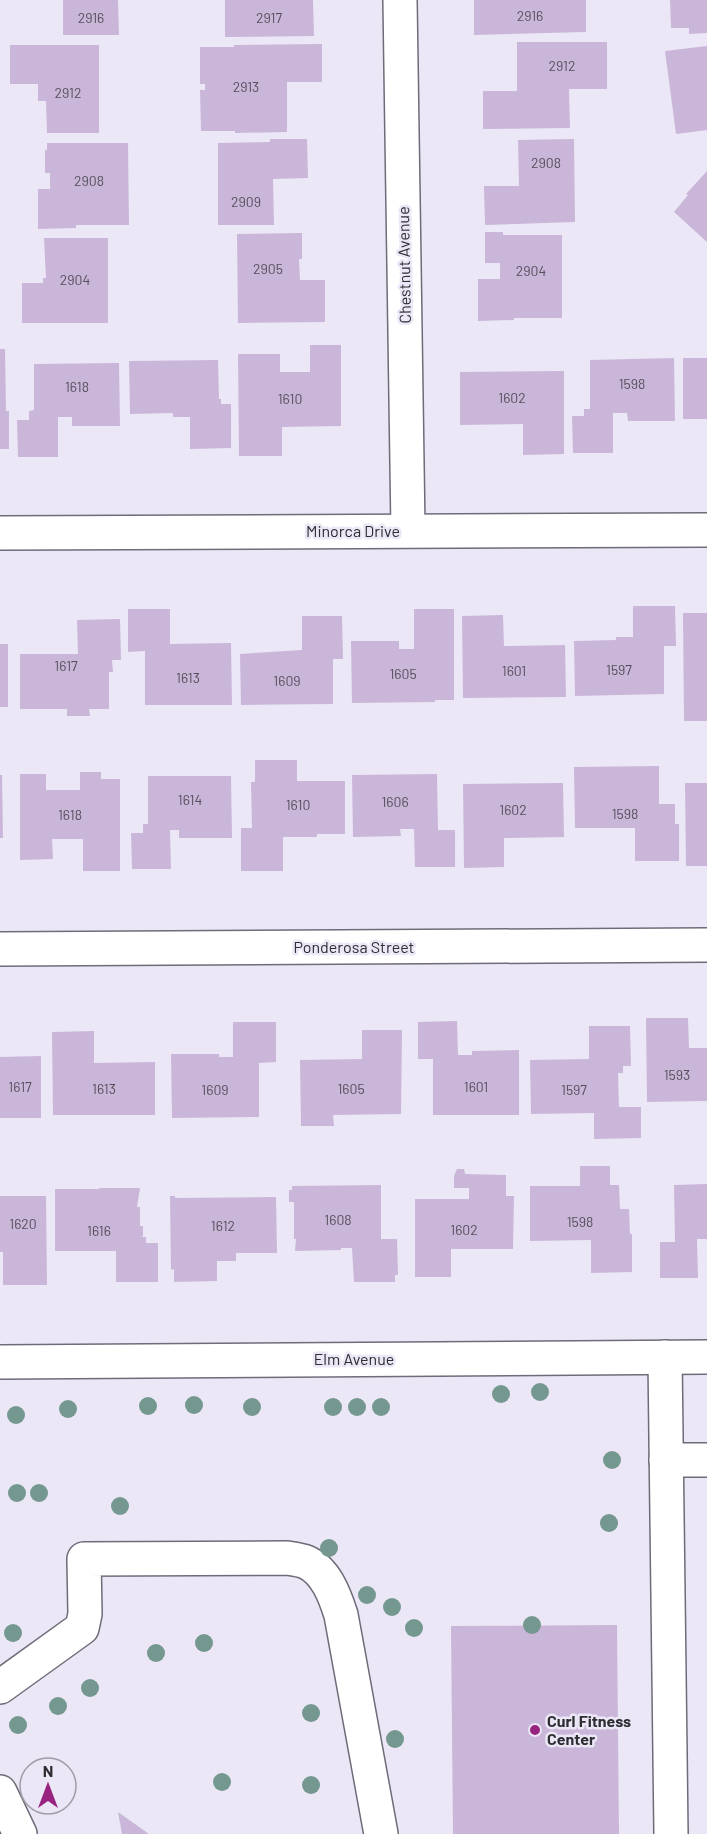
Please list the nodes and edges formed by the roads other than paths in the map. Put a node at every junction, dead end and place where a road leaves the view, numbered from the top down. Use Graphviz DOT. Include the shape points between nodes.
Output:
graph roads {
  1 [pos="400,0"];
  2 [pos="408,530"];
  3 [pos="707,530"];
  4 [pos="0,533"];
  5 [pos="707,945"];
  6 [pos="0,949"];
  7 [pos="665,1357"];
  8 [pos="707,1357"];
  9 [pos="0,1362"];
  10 [pos="666,1460"];
  11 [pos="707,1460"];
  12 [pos="0,1687"];
  13 [pos="0,1792"];
  14 [pos="20,1834"];
  15 [pos="381,1834"];
  16 [pos="671,1834"];
  1 -- 2 [label="street, Chestnut Avenue"];
  2 -- 3 [label="street, Minorca Drive"];
  2 -- 4 [label="street, Minorca Drive"];
  5 -- 6 [label="street, Ponderosa Street"];
  7 -- 8 [label="street, Elm Avenue"];
  7 -- 9 [label="street, Elm Avenue"];
  7 -- 10 [label="street"];
  10 -- 11 [label="street"];
  10 -- 16 [label="street"];
  12 -- 15 [label="street" via="82,1628 84,1559 287,1558 306,1562 335,1594 341,1615"];
  13 -- 14 [label="street"];
}
